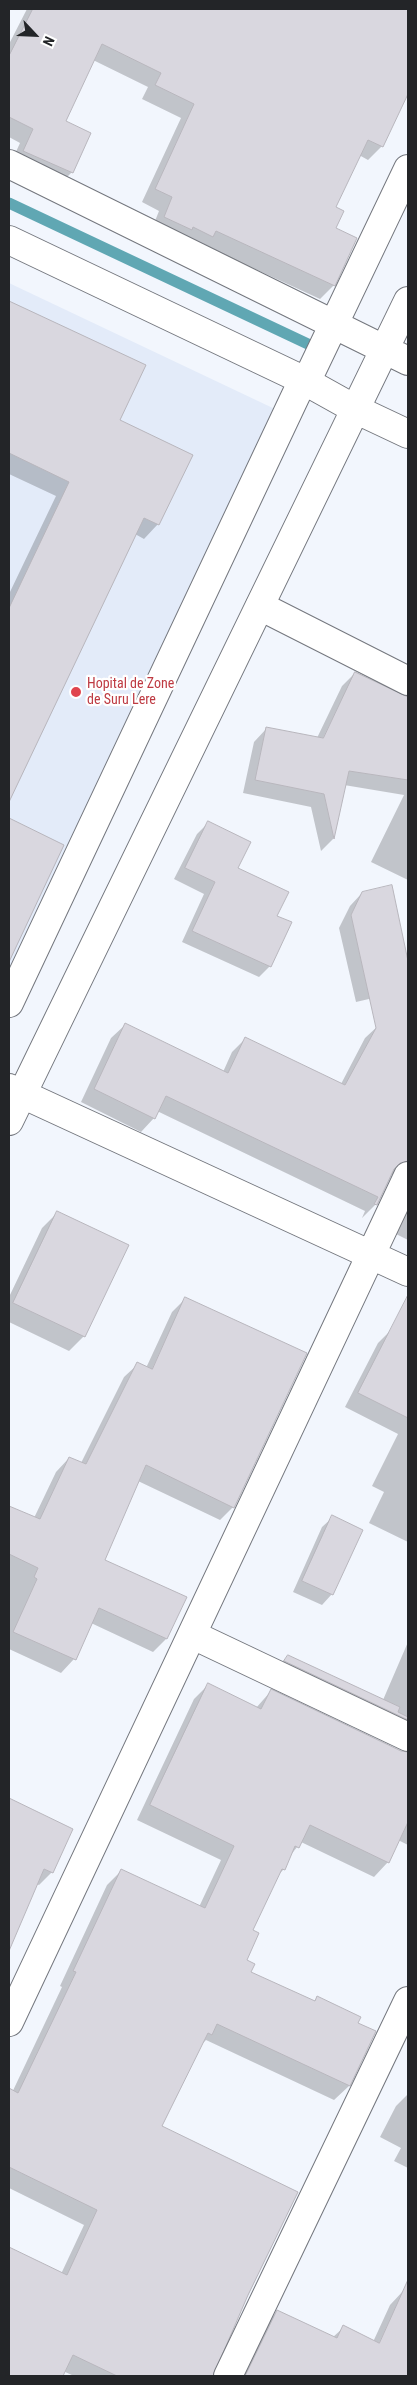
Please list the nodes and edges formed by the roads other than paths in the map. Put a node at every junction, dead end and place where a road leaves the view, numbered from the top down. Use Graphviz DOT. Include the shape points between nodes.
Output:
graph roads {
  1 [pos="9,164"];
  2 [pos="408,169"];
  3 [pos="9,240"];
  4 [pos="408,301"];
  5 [pos="334,324"];
  6 [pos="396,356"];
  7 [pos="303,380"];
  8 [pos="355,409"];
  9 [pos="408,434"];
  10 [pos="260,606"];
  11 [pos="408,681"];
  12 [pos="9,1003"];
  13 [pos="15,1091"];
  14 [pos="9,1121"];
  15 [pos="408,1176"];
  16 [pos="371,1253"];
  17 [pos="408,1272"];
  18 [pos="193,1635"];
  19 [pos="408,1737"];
  20 [pos="408,2001"];
  21 [pos="9,2022"];
  22 [pos="228,2376"];
  1 -- 5 [label="street"];
  2 -- 5 [label="street"];
  3 -- 7 [label="street"];
  4 -- 6 [label="street"];
  5 -- 6 [label="street"];
  5 -- 7 [label="street" via="310,374"];
  6 -- 8 [label="street"];
  7 -- 8 [label="street"];
  7 -- 12 [label="street"];
  8 -- 9 [label="street"];
  8 -- 10 [label="street"];
  10 -- 11 [label="street"];
  10 -- 13 [label="street"];
  13 -- 14 [label="street"];
  13 -- 16 [label="street"];
  15 -- 16 [label="street"];
  16 -- 17 [label="street"];
  16 -- 18 [label="street"];
  18 -- 19 [label="street"];
  18 -- 21 [label="street"];
  20 -- 22 [label="street"];
}
